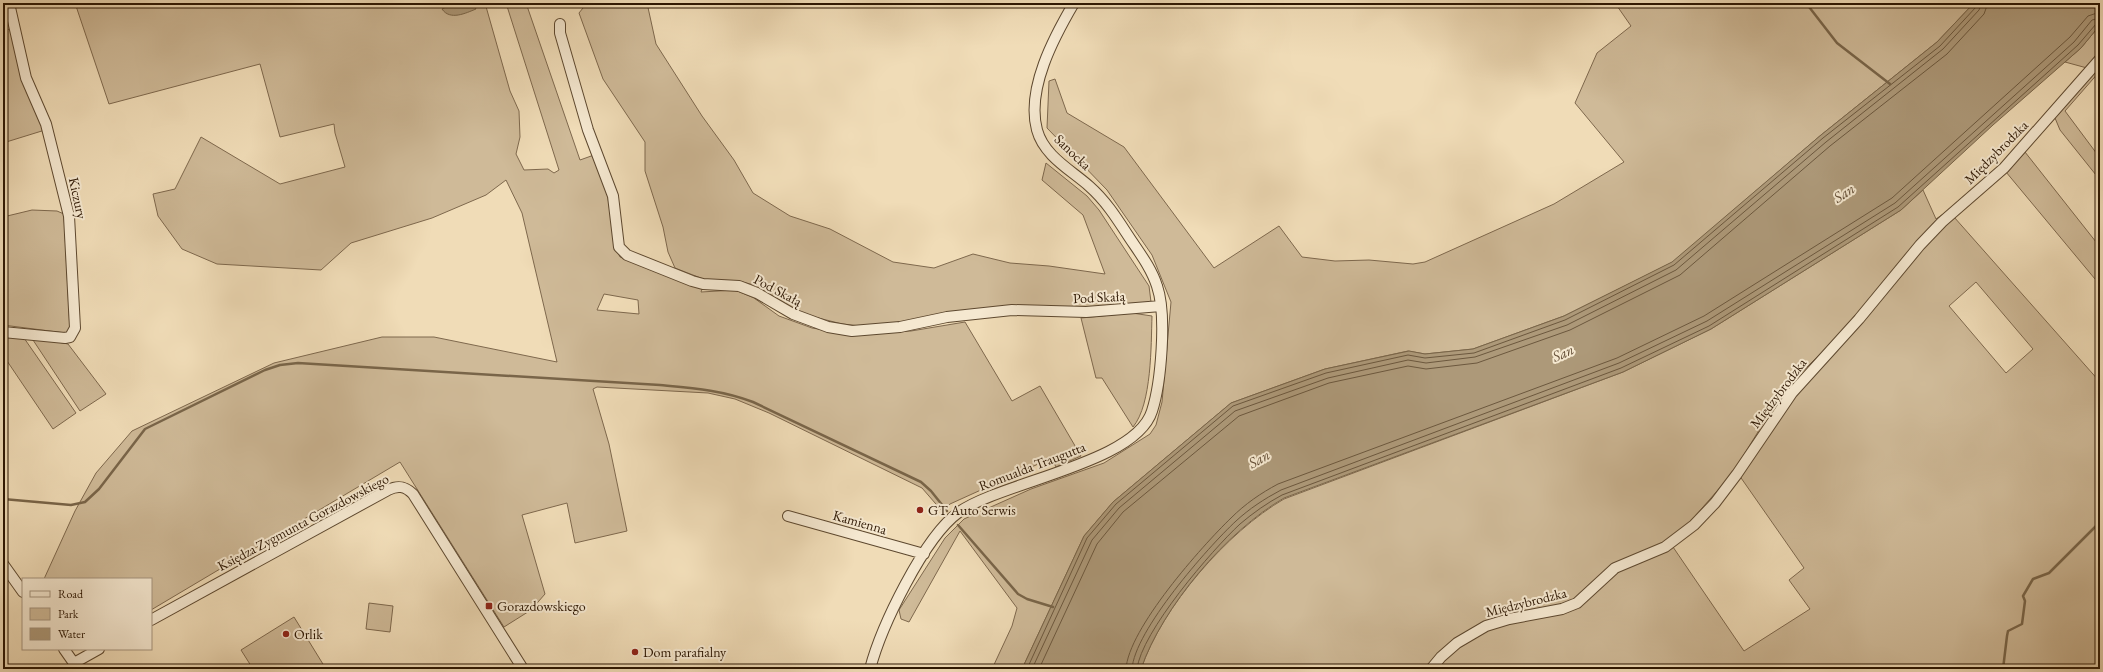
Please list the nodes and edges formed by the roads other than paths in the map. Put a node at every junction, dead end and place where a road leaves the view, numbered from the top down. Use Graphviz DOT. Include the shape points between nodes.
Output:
graph roads {
  1 [pos="9,3"];
  2 [pos="1074,3"];
  3 [pos="560,24"];
  4 [pos="2100,59"];
  5 [pos="1162,306"];
  6 [pos="3,332"];
  7 [pos="788,516"];
  8 [pos="924,554"];
  9 [pos="3,564"];
  10 [pos="22,591"];
  11 [pos="152,619"];
  12 [pos="65,650"];
  13 [pos="98,650"];
  14 [pos="76,666"];
  15 [pos="523,669"];
  16 [pos="870,669"];
  17 [pos="1431,669"];
  1 -- 6 [label="street, Kiczury" via="26,78 46,124 69,216 75,328 70,337 64,338"];
  2 -- 5 [label="street, Sanocka" via="1055,34 1042,71 1035,110 1036,128 1041,141 1050,152 1109,207 1150,269"];
  3 -- 5 [label="street, Pod Skałą" via="560,33 588,130 613,196 619,247 627,255 703,284 740,286 793,314 828,327 852,331 900,328 947,317 1012,310 1086,312"];
  4 -- 17 [label="street, Międzybrodzka" via="2004,168 1942,222 1920,245 1849,331 1792,393 1737,474 1694,525 1655,552 1615,568 1577,603 1562,609 1486,626 1457,643"];
  5 -- 8 [label="street, Romualda Traugutta" via="1162,344 1158,378 1152,411 1143,428 1124,443 1092,459 972,504 948,522"];
  7 -- 8 [label="street, Kamienna"];
  8 -- 16 [label="street, Romualda Traugutta" via="885,625"];
  9 -- 10 [label="street"];
  11 -- 15 [label="street, Księdza Zygmunta Gorazdowskiego" via="388,490 401,486 408,488 413,494"];
  12 -- 14 [label="street"];
  13 -- 14 [label="street"];
}
